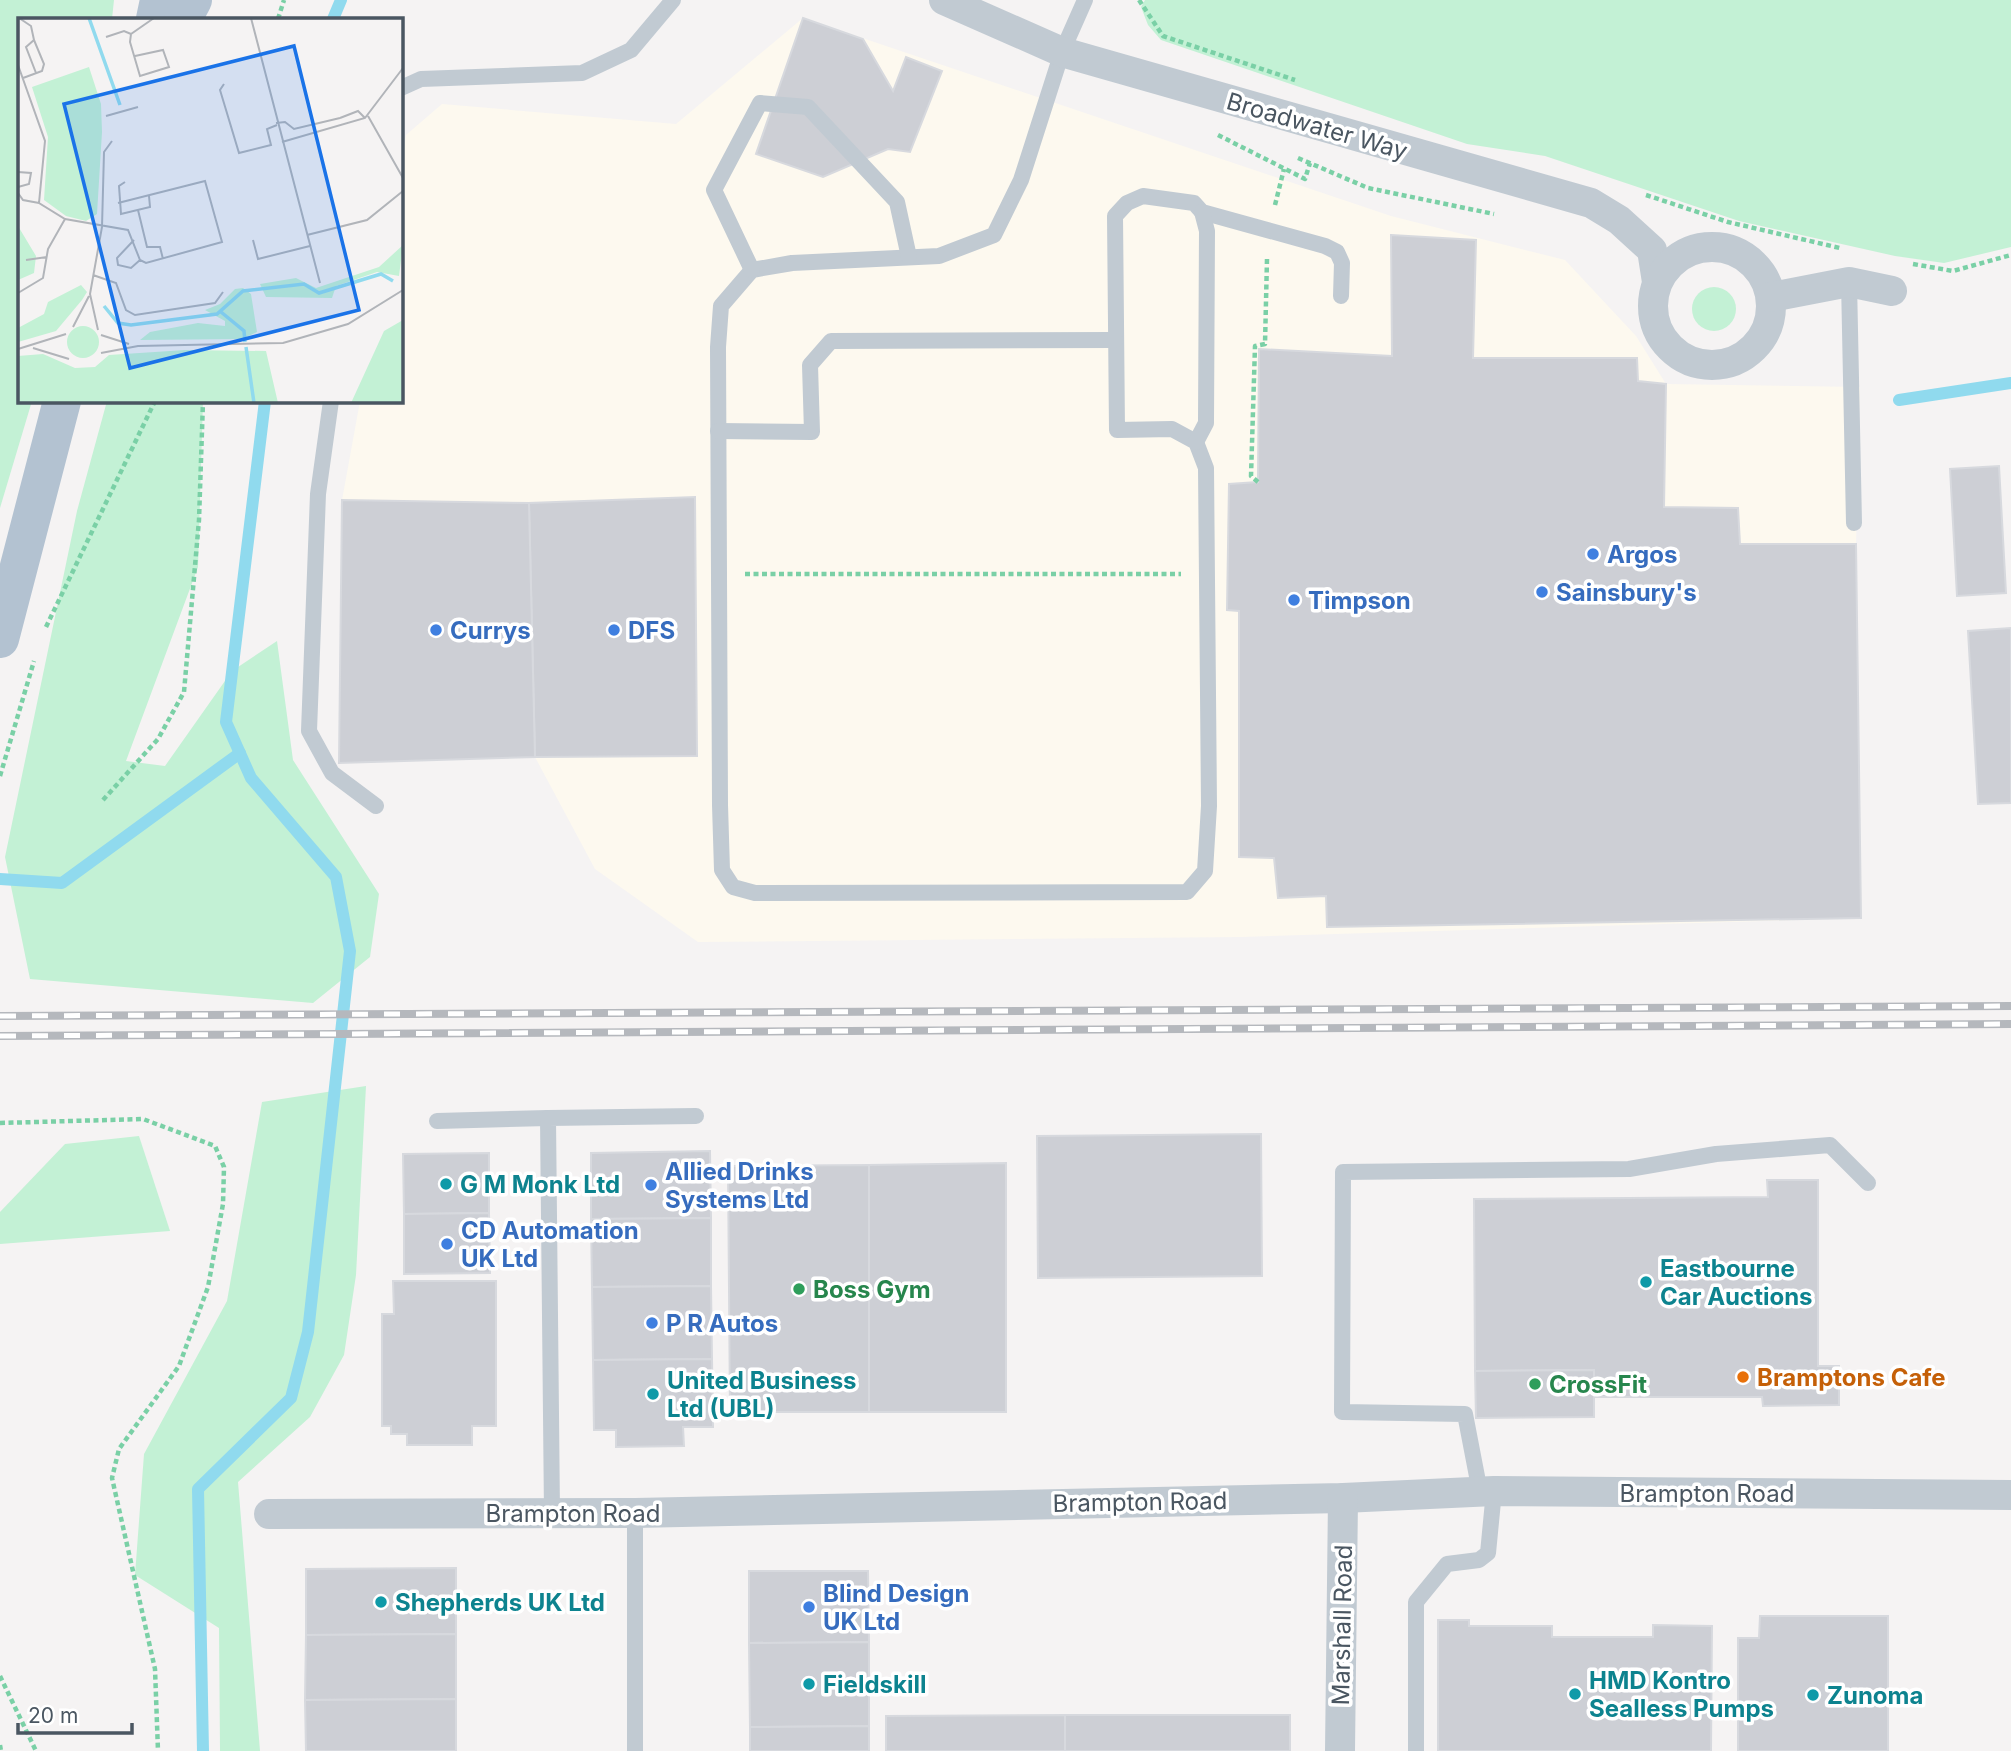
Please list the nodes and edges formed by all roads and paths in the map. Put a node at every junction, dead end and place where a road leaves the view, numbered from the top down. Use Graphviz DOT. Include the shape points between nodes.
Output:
graph roads {
  1 [pos="159,0"];
  2 [pos="192,0"];
  3 [pos="284,0"];
  4 [pos="673,0"];
  5 [pos="944,0"];
  6 [pos="1085,0"];
  7 [pos="155,18"];
  8 [pos="183,18"];
  9 [pos="278,18"];
  10 [pos="1062,52"];
  11 [pos="402,88"];
  12 [pos="1217,126"];
  13 [pos="1287,152"];
  14 [pos="1310,163"];
  15 [pos="1284,169"];
  16 [pos="1202,212"];
  17 [pos="1503,216"];
  18 [pos="1268,230"];
  19 [pos="2011,254"];
  20 [pos="909,257"];
  21 [pos="1917,265"];
  22 [pos="752,270"];
  23 [pos="1657,282"];
  24 [pos="1849,282"];
  25 [pos="1892,291"];
  26 [pos="1341,296"];
  27 [pos="1771,297"];
  28 [pos="1115,340"];
  29 [pos="62,402"];
  30 [pos="155,402"];
  31 [pos="203,402"];
  32 [pos="331,402"];
  33 [pos="718,431"];
  34 [pos="1196,442"];
  35 [pos="1258,482"];
  36 [pos="1854,523"];
  37 [pos="719,574"];
  38 [pos="1208,574"];
  39 [pos="44,630"];
  40 [pos="0,639"];
  41 [pos="36,657"];
  42 [pos="0,776"];
  43 [pos="103,800"];
  44 [pos="376,806"];
  45 [pos="696,1116"];
  46 [pos="548,1118"];
  47 [pos="437,1121"];
  48 [pos="0,1123"];
  49 [pos="1868,1183"];
  50 [pos="1487,1491"];
  51 [pos="2011,1495"];
  52 [pos="1343,1498"];
  53 [pos="552,1513"];
  54 [pos="635,1513"];
  55 [pos="269,1514"];
  56 [pos="0,1676"];
  57 [pos="0,1745"];
  58 [pos="1,1751"];
  59 [pos="36,1751"];
  60 [pos="159,1751"];
  61 [pos="635,1751"];
  62 [pos="1340,1751"];
  63 [pos="1416,1751"];
  1 -- 7 [label="main road"];
  2 -- 8 [label="main road"];
  3 -- 9 [label="path"];
  4 -- 11 [label="lane" via="631,50 582,73 421,79"];
  5 -- 10 [label="street, Broadwater Way"];
  6 -- 10 [label="lane"];
  10 -- 20 [label="lane" via="1020,180 994,235 939,256"];
  10 -- 23 [label="street, Broadwater Way" via="1591,203 1653,250"];
  12 -- 15 [label="path" via="1213,132"];
  13 -- 14 [label="path"];
  14 -- 15 [label="path" via="1305,179"];
  14 -- 17 [label="path" via="1368,188"];
  15 -- 18 [label="path"];
  16 -- 18 [label="lane"];
  16 -- 28 [label="lane" via="1194,203 1143,195 1115,216"];
  16 -- 34 [label="lane" via="1207,231 1206,423"];
  18 -- 26 [label="lane" via="1337,252 1342,263"];
  18 -- 35 [label="path" via="1265,344 1255,346 1251,476"];
  19 -- 21 [label="path" via="1954,271"];
  20 -- 22 [label="lane" via="792,263"];
  20 -- 22 [label="lane" via="897,202 808,107 760,103 714,190"];
  22 -- 33 [label="lane" via="721,306"];
  23 -- 27 [label="street" via="1682,254 1719,246 1754,263"];
  23 -- 27 [label="street, Broadwater Way" via="1652,300 1659,335 1671,350 1703,365 1740,359 1754,348 1771,315"];
  24 -- 25 [label="street"];
  24 -- 27 [label="street"];
  24 -- 36 [label="lane"];
  28 -- 33 [label="lane" via="831,341 810,365 812,432"];
  28 -- 34 [label="lane" via="1117,430 1172,429"];
  29 -- 40 [label="main road"];
  30 -- 39 [label="path"];
  31 -- 43 [label="path" via="199,520 184,692 159,739"];
  32 -- 44 [label="lane" via="318,494 309,731 332,773"];
  33 -- 37 [label="lane"];
  34 -- 38 [label="lane" via="1206,468"];
  37 -- 38 [label="path"];
  37 -- 38 [label="lane" via="722,870 733,887 755,893 1187,892 1205,871"];
  41 -- 42 [label="path"];
  45 -- 46 [label="lane"];
  46 -- 47 [label="lane"];
  46 -- 53 [label="lane"];
  48 -- 60 [label="path" via="143,1119 215,1146 224,1167 223,1204 208,1287 179,1366 118,1449 113,1478 155,1670"];
  49 -- 50 [label="lane" via="1830,1145 1716,1154 1629,1169 1343,1172 1342,1412 1465,1415"];
  50 -- 51 [label="street, Brampton Road"];
  50 -- 52 [label="street, Brampton Road"];
  50 -- 63 [label="lane" via="1488,1553 1479,1560 1447,1564 1416,1602"];
  52 -- 54 [label="street, Brampton Road"];
  52 -- 62 [label="street, Marshall Road"];
  53 -- 54 [label="street, Brampton Road"];
  53 -- 55 [label="street, Brampton Road"];
  54 -- 61 [label="lane"];
  56 -- 59 [label="path"];
  57 -- 58 [label="path"];
}
